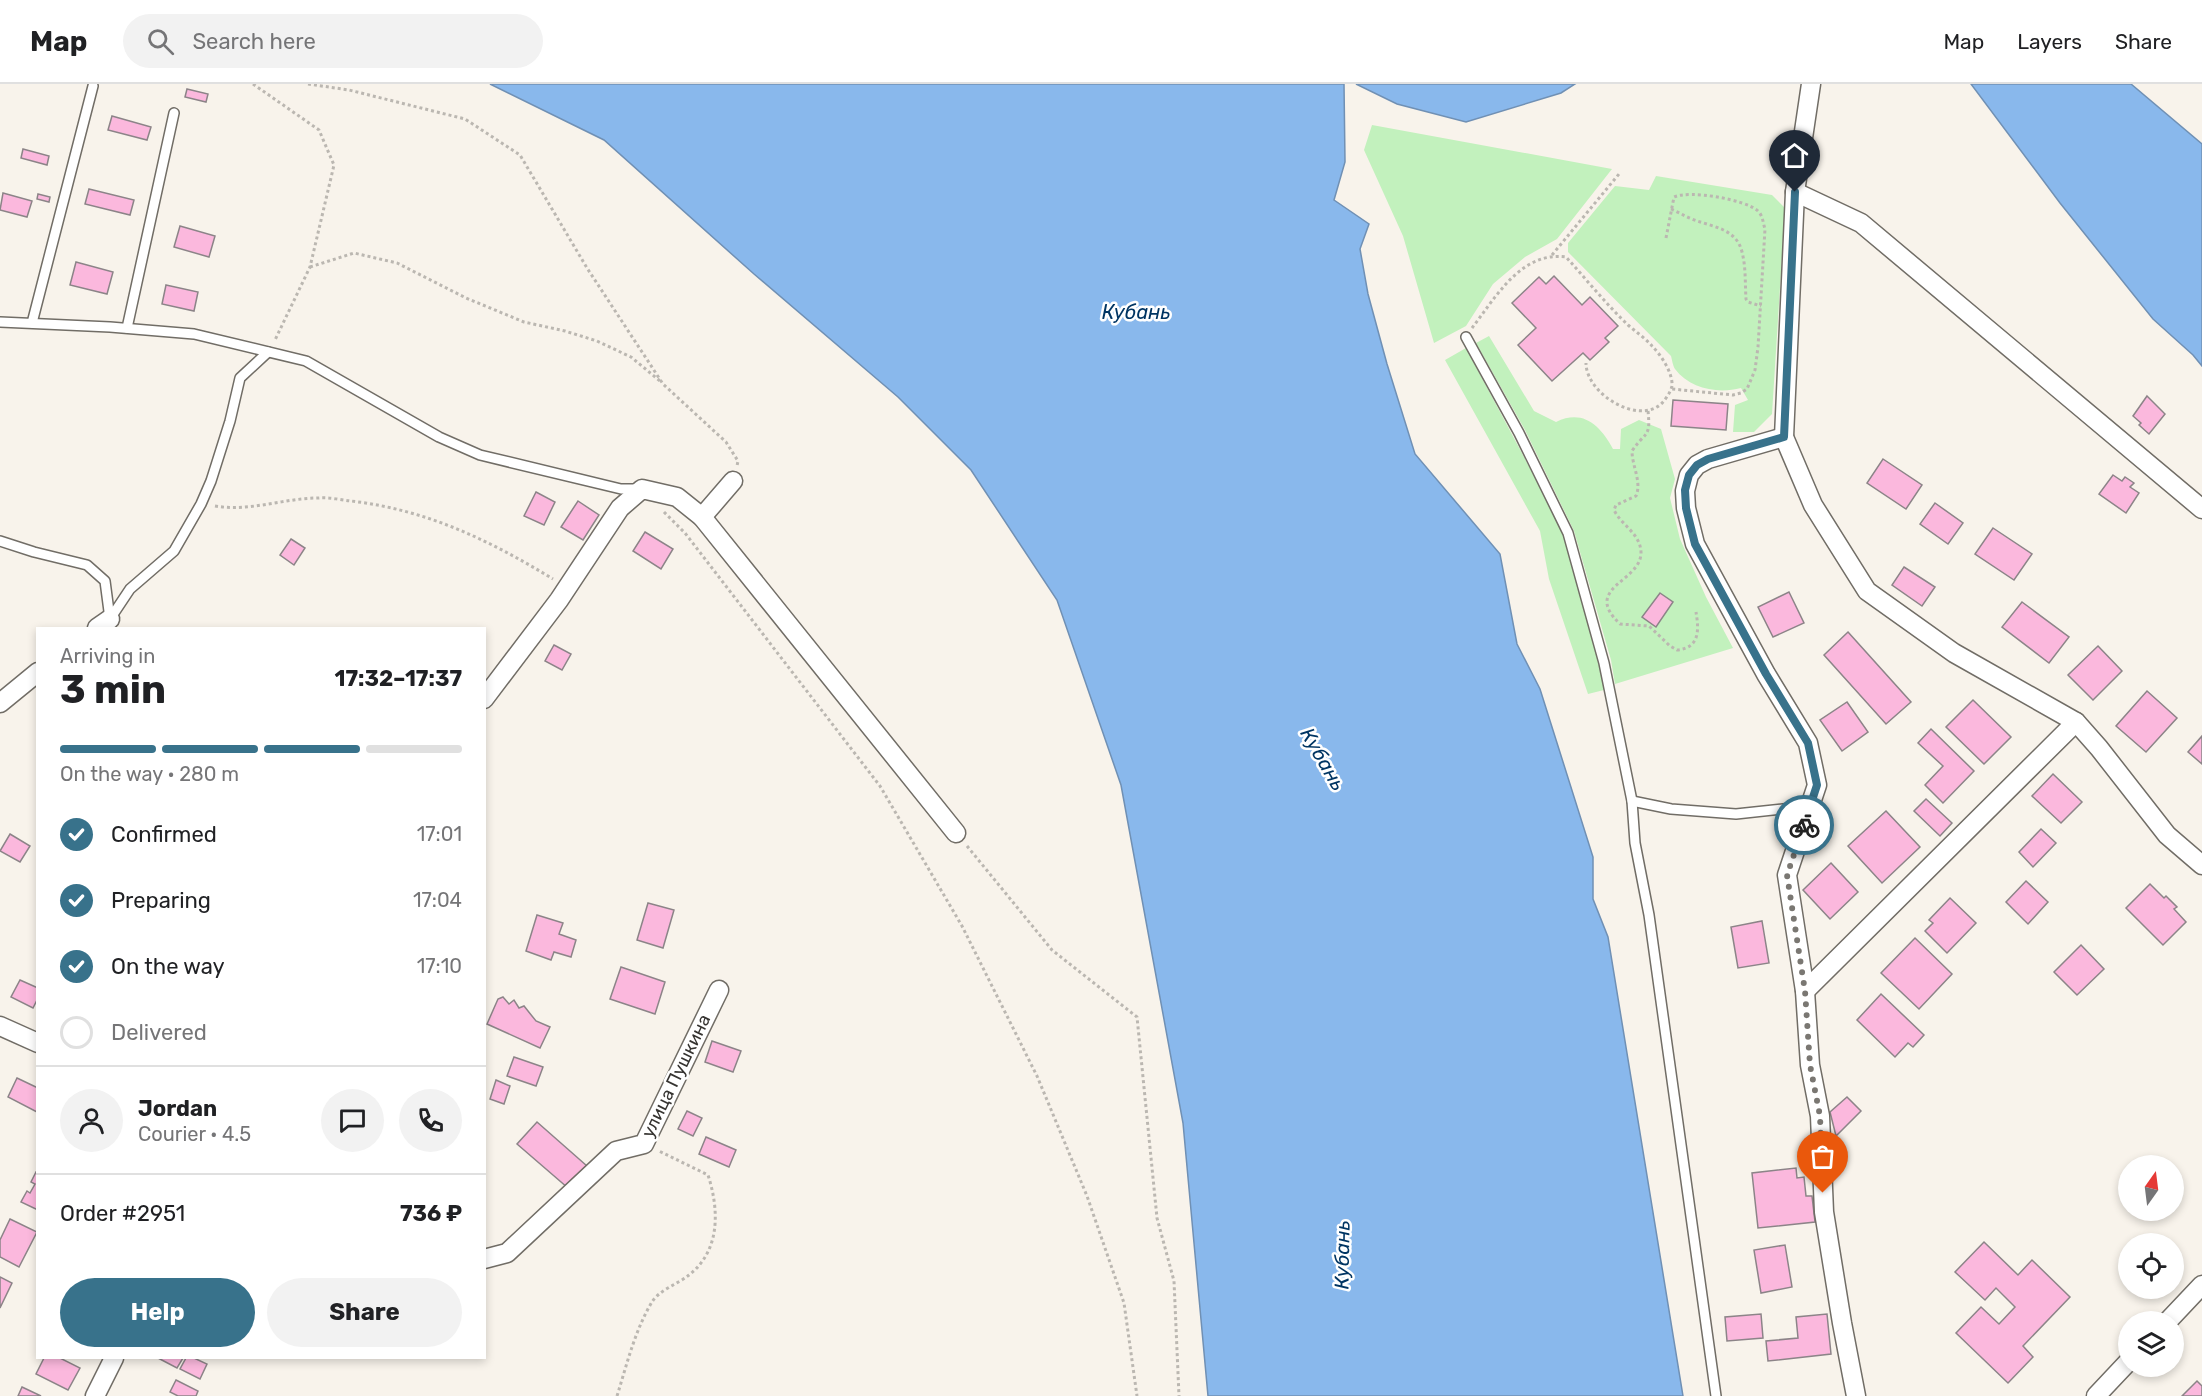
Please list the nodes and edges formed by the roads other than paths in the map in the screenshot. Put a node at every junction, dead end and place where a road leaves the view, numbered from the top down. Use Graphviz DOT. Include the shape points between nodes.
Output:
graph roads {
  1 [pos="1811,84"];
  2 [pos="93,86"];
  3 [pos="174,113"];
  4 [pos="1795,192"];
  5 [pos="0,322"];
  6 [pos="32,323"];
  7 [pos="127,328"];
  8 [pos="1466,337"];
  9 [pos="268,352"];
  10 [pos="1784,437"];
  11 [pos="733,481"];
  12 [pos="642,489"];
  13 [pos="2202,509"];
  14 [pos="702,517"];
  15 [pos="0,541"];
  16 [pos="103,624"];
  17 [pos="36,674"];
  18 [pos="486,696"];
  19 [pos="0,703"];
  20 [pos="2076,722"];
  21 [pos="1632,801"];
  22 [pos="1811,806"];
  23 [pos="956,833"];
  24 [pos="2202,865"];
  25 [pos="718,990"];
  26 [pos="1805,991"];
  27 [pos="0,1026"];
  28 [pos="36,1042"];
  29 [pos="486,1258"];
  30 [pos="2202,1286"];
  31 [pos="2178,1311"];
  32 [pos="114,1359"];
  33 [pos="2118,1373"];
  34 [pos="95,1396"];
  35 [pos="1716,1396"];
  36 [pos="1856,1396"];
  37 [pos="2096,1396"];
  1 -- 4 [label="street"];
  2 -- 6 [label="lane"];
  3 -- 7 [label="lane"];
  4 -- 10 [label="street"];
  4 -- 13 [label="street" via="1862,223"];
  5 -- 6 [label="lane"];
  6 -- 7 [label="lane"];
  7 -- 9 [label="lane" via="194,334"];
  8 -- 21 [label="lane" via="1520,433 1568,533 1604,663"];
  9 -- 12 [label="lane" via="306,361 439,437 480,455 612,487"];
  9 -- 16 [label="lane" via="240,378 211,482 174,551 130,590"];
  10 -- 20 [label="street" via="1813,505 1867,591 1954,653"];
  10 -- 22 [label="street" via="1697,465 1685,490 1686,508 1695,544 1808,743 1817,785"];
  11 -- 14 [label="street"];
  12 -- 14 [label="street" via="676,497"];
  12 -- 18 [label="street" via="620,508 563,594"];
  14 -- 23 [label="street"];
  15 -- 16 [label="lane" via="87,565 105,581"];
  17 -- 19 [label="street"];
  20 -- 24 [label="street" via="2168,835"];
  20 -- 26 [label="street"];
  21 -- 22 [label="lane" via="1671,809 1736,814"];
  21 -- 35 [label="lane"];
  22 -- 26 [label="street" via="1787,875"];
  25 -- 29 [label="street, улица Пушкина" via="644,1144 616,1151 507,1253"];
  26 -- 36 [label="street" via="1810,1065 1820,1116 1824,1212"];
  27 -- 28 [label="street"];
  30 -- 31 [label="street"];
  32 -- 34 [label="street"];
  33 -- 37 [label="street"];
}
